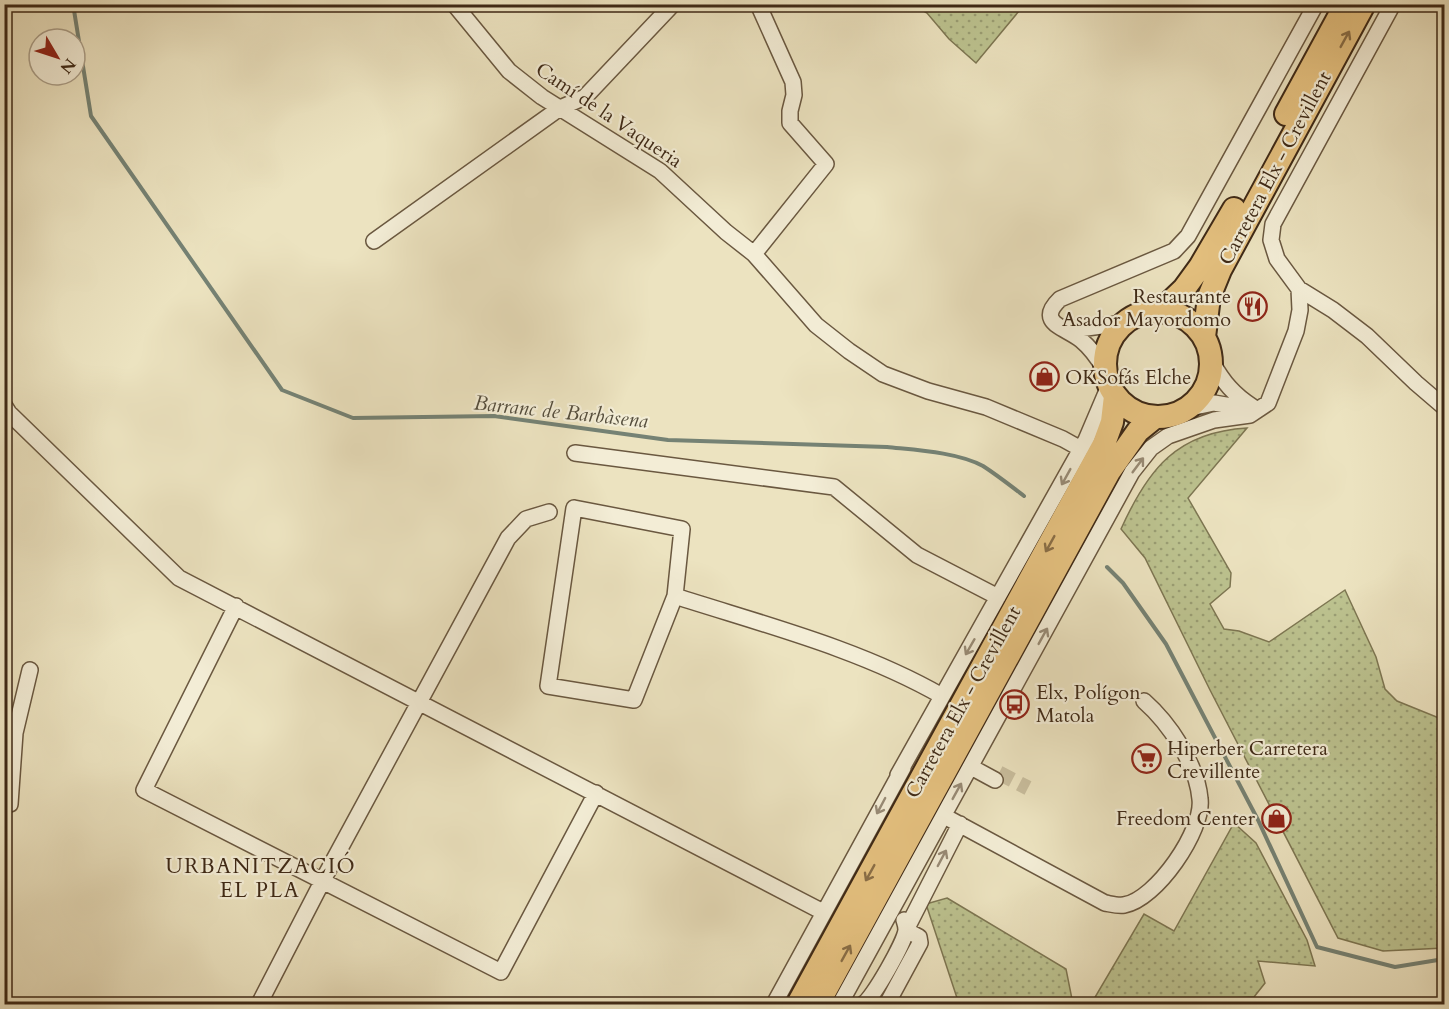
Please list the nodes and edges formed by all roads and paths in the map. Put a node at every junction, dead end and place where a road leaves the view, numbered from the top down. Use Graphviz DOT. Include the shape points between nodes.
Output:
graph roads {
  1 [pos="454,4"];
  2 [pos="674,4"];
  3 [pos="758,4"];
  4 [pos="1316,4"];
  5 [pos="1346,4"];
  6 [pos="1364,4"];
  7 [pos="1393,4"];
  8 [pos="560,108"];
  9 [pos="374,241"];
  10 [pos="754,254"];
  11 [pos="1299,289"];
  12 [pos="1161,311"];
  13 [pos="1124,323"];
  14 [pos="1059,327"];
  15 [pos="1204,337"];
  16 [pos="1212,362"];
  17 [pos="1110,384"];
  18 [pos="4,405"];
  19 [pos="1444,407"];
  20 [pos="1190,408"];
  21 [pos="1258,410"];
  22 [pos="1154,418"];
  23 [pos="1081,449"];
  24 [pos="575,453"];
  25 [pos="549,512"];
  26 [pos="1047,586"];
  27 [pos="675,596"];
  28 [pos="998,597"];
  29 [pos="236,606"];
  30 [pos="999,638"];
  31 [pos="30,670"];
  32 [pos="942,696"];
  33 [pos="1144,700"];
  34 [pos="418,702"];
  35 [pos="994,724"];
  36 [pos="972,764"];
  37 [pos="898,775"];
  38 [pos="997,776"];
  39 [pos="596,794"];
  40 [pos="4,806"];
  41 [pos="944,816"];
  42 [pos="960,824"];
  43 [pos="323,880"];
  44 [pos="900,897"];
  45 [pos="823,912"];
  46 [pos="906,930"];
  47 [pos="259,1005"];
  48 [pos="774,1005"];
  49 [pos="798,1005"];
  50 [pos="818,1005"];
  51 [pos="840,1005"];
  52 [pos="863,1005"];
  53 [pos="887,1005"];
  1 -- 8 [label="street, Camí de la Vaqueria" via="509,71"];
  2 -- 8 [label="street" via="585,97"];
  3 -- 10 [label="street" via="793,82 790,123 826,164"];
  4 -- 14 [label="street" via="1188,236 1174,250 1060,299 1050,316"];
  5 -- 12 [label="highway, Carretera Elx - Crevillent" via="1223,230 1184,289"];
  15 -- 6 [label="highway, Carretera Elx - Crevillent, one-way" via="1209,297 1220,270"];
  7 -- 11 [label="street" via="1273,224 1270,240 1276,259"];
  8 -- 9 [label="street"];
  8 -- 10 [label="street, Camí de la Vaqueria" via="660,171"];
  10 -- 23 [label="street, Camí de la Vaqueria" via="816,325 883,374 928,392 986,407"];
  11 -- 19 [label="street" via="1367,336"];
  11 -- 21 [label="street" via="1296,332 1268,404"];
  12 -- 13 [label="highway"];
  12 -- 15 [label="highway" via="1184,317"];
  13 -- 14 [label="street" via="1079,329"];
  13 -- 17 [label="highway" via="1108,344"];
  14 -- 17 [label="street" via="1095,352"];
  15 -- 16 [label="highway"];
  16 -- 20 [label="highway" via="1211,377"];
  16 -- 21 [label="street" via="1231,390"];
  17 -- 22 [label="highway" via="1120,403 1137,414"];
  17 -- 23 [label="street"];
  17 -- 30 [label="highway, Carretera Elx - Crevillent, one-way" via="1112,422 1104,444"];
  18 -- 29 [label="street" via="178,578"];
  20 -- 21 [label="street" via="1214,404"];
  20 -- 22 [label="highway" via="1173,416"];
  35 -- 21 [label="street, one-way" via="1132,472 1151,448 1189,427"];
  22 -- 26 [label="highway, Carretera Elx - Crevillent" via="1124,449"];
  23 -- 28 [label="street, one-way"];
  24 -- 28 [label="street" via="834,487 916,555"];
  25 -- 34 [label="street" via="526,519 508,538"];
  26 -- 35 [label="street"];
  50 -- 26 [label="highway, Carretera Elx - Crevillent, one-way"];
  27 -- 27 [label="street" via="682,529 574,508 548,686 634,700"];
  27 -- 32 [label="street" via="834,648"];
  28 -- 32 [label="street, one-way"];
  29 -- 34 [label="street"];
  29 -- 43 [label="street" via="144,790"];
  30 -- 37 [label="street"];
  30 -- 49 [label="highway, Carretera Elx - Crevillent, one-way"];
  31 -- 40 [label="street" via="15,733 10,804"];
  32 -- 37 [label="street"];
  33 -- 42 [label="street" via="1179,742 1200,798 1200,815 1171,869 1155,888 1123,906 1106,903"];
  34 -- 39 [label="street"];
  34 -- 43 [label="street"];
  35 -- 36 [label="street"];
  36 -- 38 [label="street"];
  41 -- 36 [label="street, one-way"];
  37 -- 45 [label="street, one-way"];
  39 -- 43 [label="street" via="501,972"];
  39 -- 45 [label="street"];
  41 -- 42 [label="street"];
  41 -- 44 [label="street"];
  46 -- 42 [label="street, one-way"];
  43 -- 47 [label="street"];
  44 -- 46 [label="street"];
  44 -- 51 [label="street"];
  45 -- 48 [label="street"];
  46 -- 52 [label="street" via="877,988"];
  46 -- 53 [label="street" via="919,937 920,943"];
}
